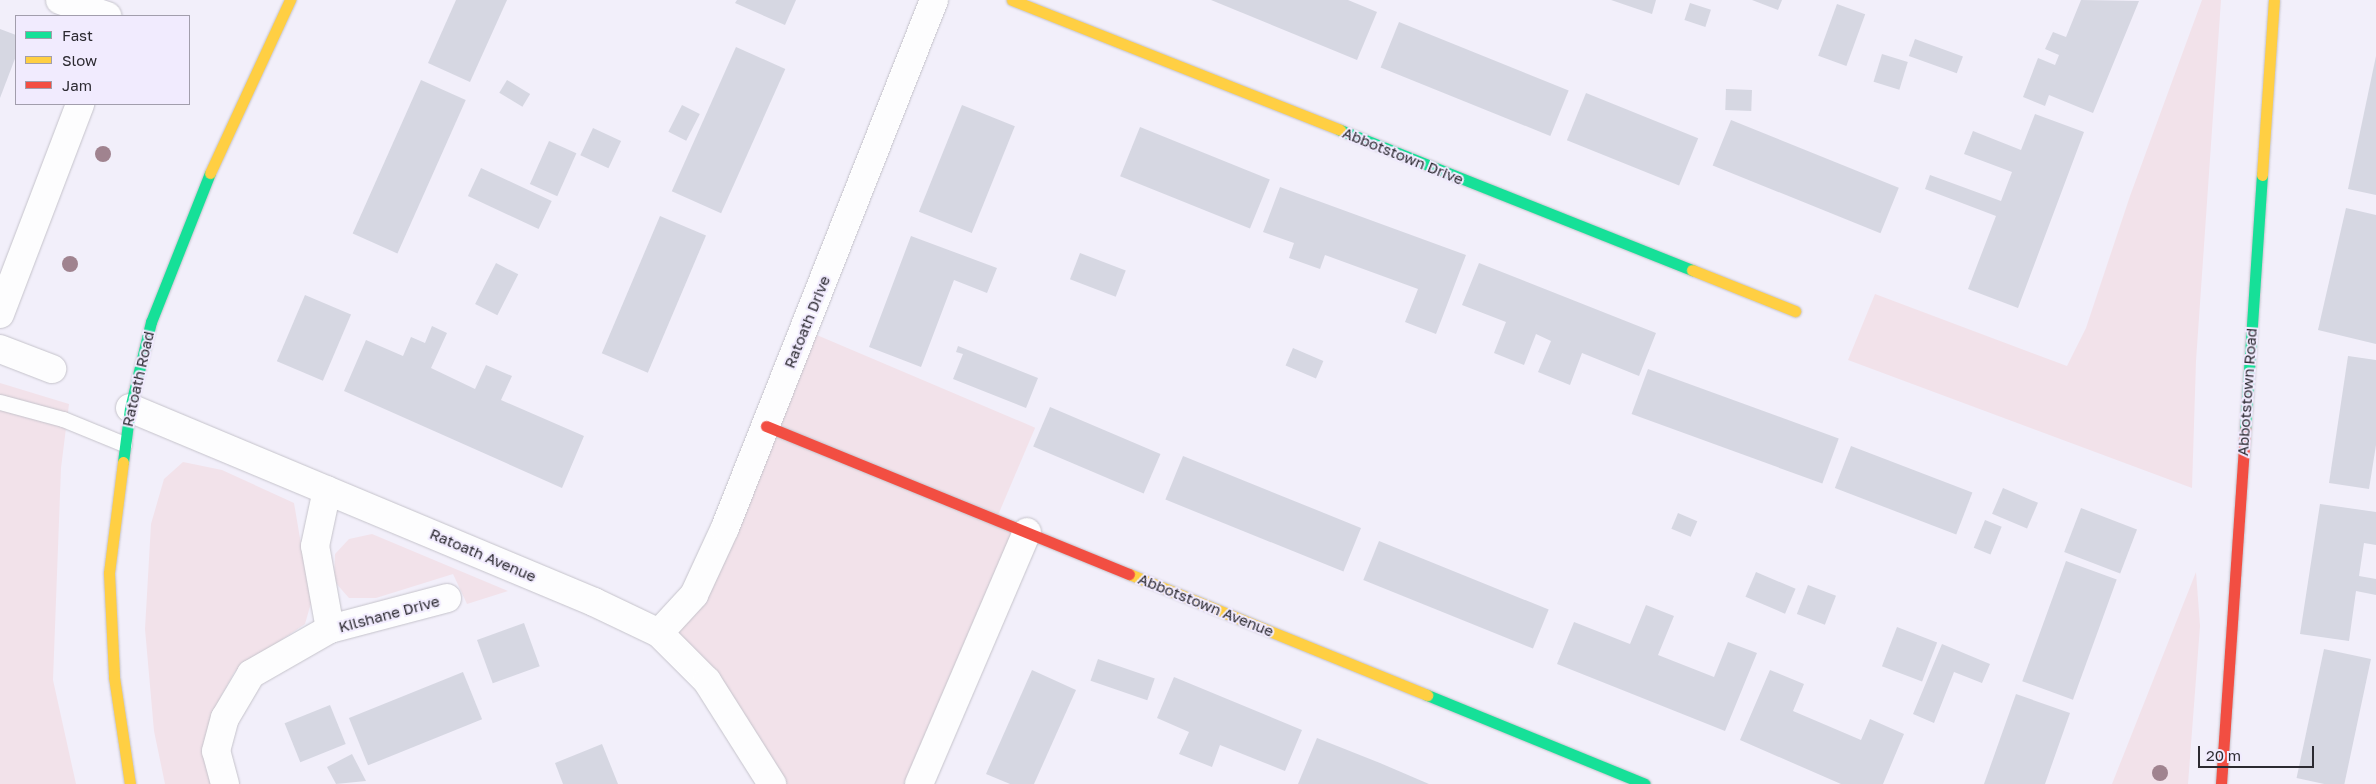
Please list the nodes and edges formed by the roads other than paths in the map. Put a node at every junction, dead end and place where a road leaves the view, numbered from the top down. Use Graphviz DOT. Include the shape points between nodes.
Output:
graph roads {
  1 [pos="60,0"];
  2 [pos="119,0"];
  3 [pos="290,0"];
  4 [pos="934,0"];
  5 [pos="1012,0"];
  6 [pos="2274,0"];
  7 [pos="104,15"];
  8 [pos="113,15"];
  9 [pos="80,105"];
  10 [pos="1795,312"];
  11 [pos="0,314"];
  12 [pos="0,349"];
  13 [pos="52,369"];
  14 [pos="0,402"];
  15 [pos="130,408"];
  16 [pos="766,426"];
  17 [pos="124,444"];
  18 [pos="327,490"];
  19 [pos="1026,532"];
  20 [pos="447,598"];
  21 [pos="330,629"];
  22 [pos="659,633"];
  23 [pos="130,784"];
  24 [pos="225,784"];
  25 [pos="772,784"];
  26 [pos="919,784"];
  27 [pos="1645,784"];
  28 [pos="2221,784"];
  1 -- 7 [label="street"];
  2 -- 8 [label="street"];
  3 -- 15 [label="street, Ratoath Road" via="203,191 151,322"];
  4 -- 16 [label="street, Ratoath Drive"];
  5 -- 10 [label="street, Abbotstown Drive"];
  6 -- 28 [label="street, Abbotstown Road"];
  9 -- 11 [label="street"];
  12 -- 13 [label="street"];
  14 -- 17 [label="lane" via="63,419"];
  15 -- 17 [label="street, Ratoath Road"];
  15 -- 18 [label="street, Ratoath Avenue"];
  16 -- 19 [label="street, Abbotstown Avenue"];
  16 -- 22 [label="street, Ratoath Drive" via="694,595"];
  17 -- 23 [label="street, Ratoath Road" via="109,573 114,677"];
  18 -- 21 [label="street, Kilshane Drive" via="315,546"];
  18 -- 22 [label="street, Ratoath Avenue" via="594,602"];
  19 -- 26 [label="street"];
  19 -- 27 [label="street, Abbotstown Avenue"];
  20 -- 21 [label="street, Kilshane Drive"];
  21 -- 24 [label="street, Kilshane Drive" via="251,674 225,718 216,750"];
  22 -- 25 [label="street, Ratoath Avenue" via="707,681"];
}
